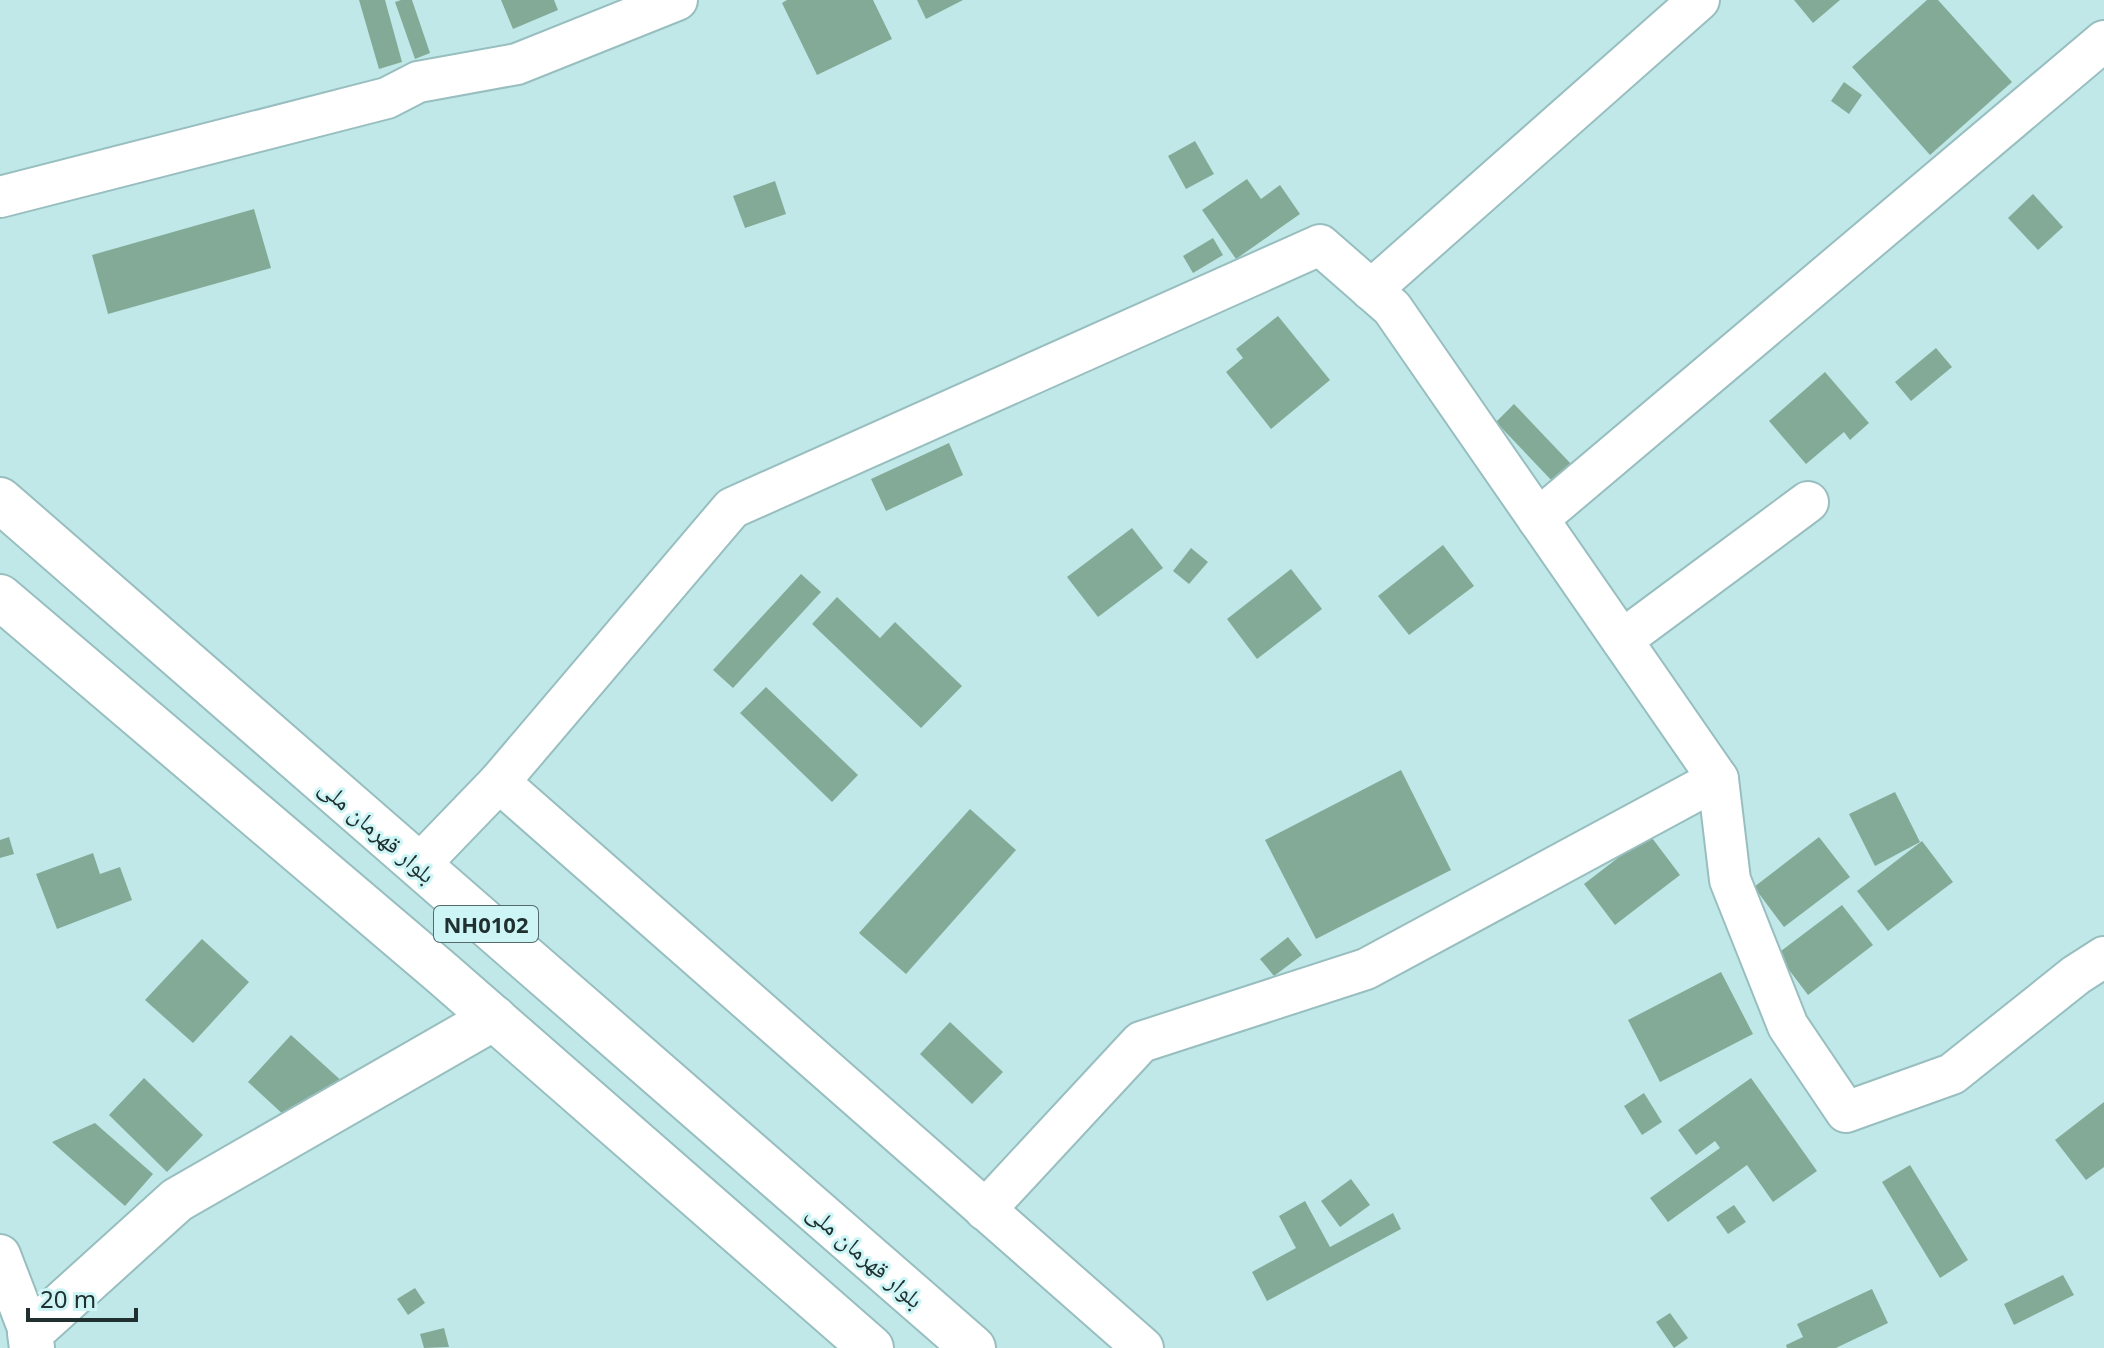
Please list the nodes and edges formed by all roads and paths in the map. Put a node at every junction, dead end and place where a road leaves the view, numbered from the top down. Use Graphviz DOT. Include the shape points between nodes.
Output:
graph roads {
  1 [pos="677,0"];
  2 [pos="1699,0"];
  3 [pos="606,13"];
  4 [pos="2104,41"];
  5 [pos="0,197"];
  6 [pos="1371,290"];
  7 [pos="0,500"];
  8 [pos="1808,502"];
  9 [pos="1538,519"];
  10 [pos="0,597"];
  11 [pos="1622,640"];
  12 [pos="1718,779"];
  13 [pos="499,782"];
  14 [pos="419,865"];
  15 [pos="2104,957"];
  16 [pos="494,1018"];
  17 [pos="985,1210"];
  18 [pos="0,1255"];
  19 [pos="31,1341"];
  20 [pos="871,1348"];
  21 [pos="973,1348"];
  22 [pos="1143,1348"];
  1 -- 3 [label="street"];
  2 -- 6 [label="street"];
  3 -- 5 [label="street" via="517,64 418,82 387,98"];
  4 -- 9 [label="street"];
  6 -- 9 [label="street" via="1392,308"];
  6 -- 13 [label="street" via="1320,245 732,508"];
  7 -- 14 [label="main road, بلوار قهرمان ملی / NH0102"];
  8 -- 11 [label="street"];
  9 -- 11 [label="street"];
  10 -- 16 [label="main road, NH0102"];
  11 -- 12 [label="street"];
  12 -- 15 [label="street" via="1730,880 1788,1026 1846,1112 1952,1074"];
  12 -- 17 [label="street" via="1366,969 1141,1042"];
  13 -- 14 [label="street"];
  13 -- 17 [label="street"];
  14 -- 21 [label="main road, بلوار قهرمان ملی / NH0102"];
  16 -- 19 [label="main road" via="177,1200"];
  16 -- 20 [label="main road, NH0102"];
  17 -- 22 [label="street"];
  18 -- 19 [label="street"];
}
